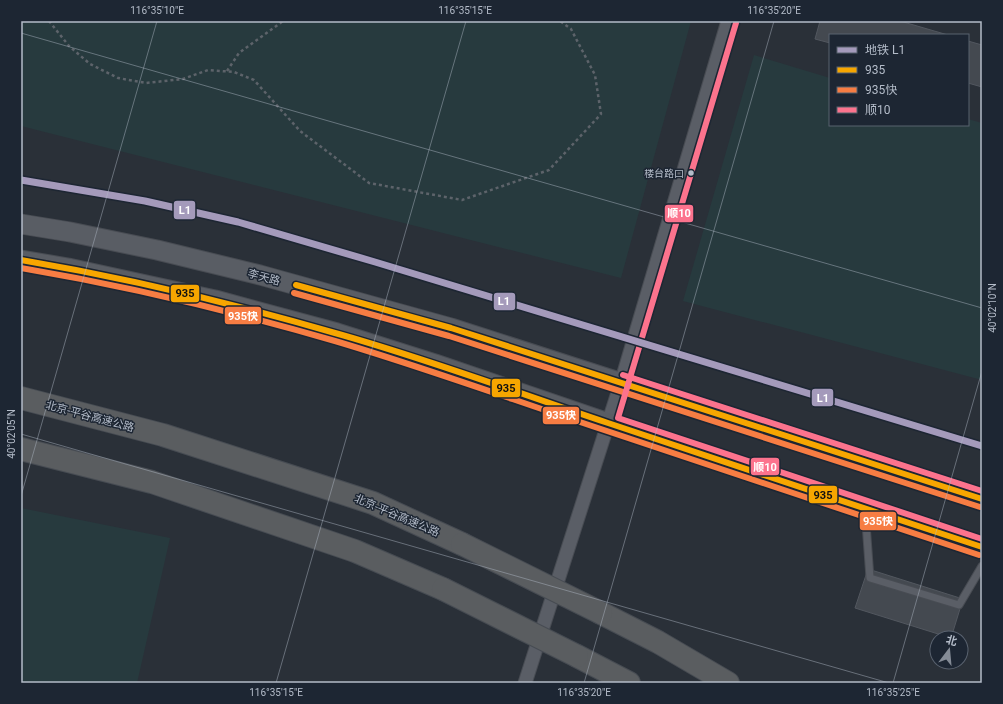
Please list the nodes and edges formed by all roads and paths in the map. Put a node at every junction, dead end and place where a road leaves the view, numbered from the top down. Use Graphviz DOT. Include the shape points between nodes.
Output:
graph roads {
  1 [pos="49,21"];
  2 [pos="283,21"];
  3 [pos="560,21"];
  4 [pos="728,21"];
  5 [pos="226,71"];
  6 [pos="21,224"];
  7 [pos="21,260"];
  8 [pos="621,383"];
  9 [pos="21,398"];
  10 [pos="608,423"];
  11 [pos="21,449"];
  12 [pos="982,499"];
  13 [pos="865,508"];
  14 [pos="982,547"];
  15 [pos="982,566"];
  16 [pos="525,683"];
  17 [pos="629,683"];
  18 [pos="728,683"];
  1 -- 5 [label="path" via="69,46 90,64 118,78 146,83 183,79 208,70"];
  2 -- 5 [label="path" via="239,53"];
  3 -- 5 [label="path" via="571,29 595,75 601,114 549,170 462,200 369,183 300,131 254,80"];
  4 -- 8 [label="street"];
  6 -- 8 [label="main road, 李天路" via="157,250 260,275 451,328"];
  7 -- 10 [label="main road" via="76,269 223,302 336,333"];
  8 -- 10 [label="street"];
  8 -- 12 [label="main road, 李天路"];
  9 -- 18 [label="highway, 北京-平谷高速公路, bridge" via="163,435 366,500 601,613 658,642"];
  10 -- 13 [label="main road"];
  10 -- 16 [label="street"];
  11 -- 17 [label="highway, bridge" via="152,482 356,551 443,589"];
  13 -- 14 [label="main road"];
  13 -- 15 [label="lane" via="870,578 958,605"];
}
